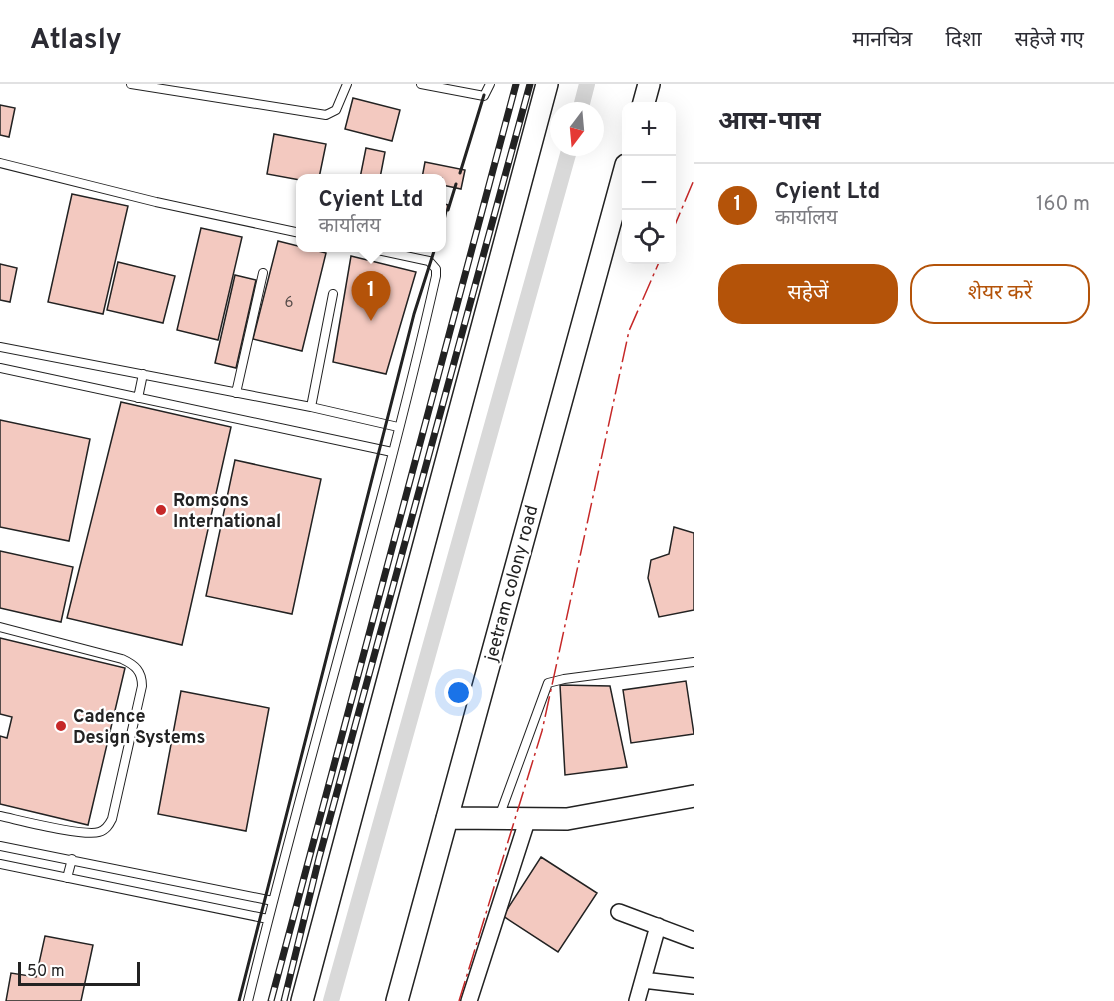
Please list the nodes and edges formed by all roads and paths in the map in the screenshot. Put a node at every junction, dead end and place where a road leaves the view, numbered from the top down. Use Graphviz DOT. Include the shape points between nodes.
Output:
graph roads {
  1 [pos="131,84"];
  2 [pos="347,84"];
  3 [pos="421,84"];
  4 [pos="490,84"];
  5 [pos="547,84"];
  6 [pos="649,84"];
  7 [pos="644,102"];
  8 [pos="0,163"];
  9 [pos="622,183"];
  10 [pos="296,232"];
  11 [pos="387,252"];
  12 [pos="263,273"];
  13 [pos="333,294"];
  14 [pos="0,347"];
  15 [pos="0,368"];
  16 [pos="142,374"];
  17 [pos="236,393"];
  18 [pos="138,398"];
  19 [pos="311,407"];
  20 [pos="398,427"];
  21 [pos="392,452"];
  22 [pos="0,627"];
  23 [pos="694,662"];
  24 [pos="694,796"];
  25 [pos="0,816"];
  26 [pos="447,818"];
  27 [pos="499,818"];
  28 [pos="528,818"];
  29 [pos="0,846"];
  30 [pos="72,859"];
  31 [pos="0,864"];
  32 [pos="67,878"];
  33 [pos="273,901"];
  34 [pos="620,912"];
  35 [pos="268,919"];
  36 [pos="658,926"];
  37 [pos="694,940"];
  38 [pos="643,980"];
  39 [pos="694,986"];
  40 [pos="248,1001"];
  41 [pos="302,1001"];
  42 [pos="397,1001"];
  43 [pos="469,1001"];
  44 [pos="637,1001"];
  1 -- 2 [label="lane" via="326,115 336,110"];
  3 -- 4 [label="lane" via="484,96"];
  5 -- 41 [label="street"];
  6 -- 7 [label="street"];
  8 -- 10 [label="lane"];
  9 -- 26 [label="street, jeetram colony road"];
  11 -- 20 [label="lane" via="429,261 436,269"];
  12 -- 17 [label="lane"];
  13 -- 19 [label="lane"];
  14 -- 16 [label="lane"];
  15 -- 18 [label="lane"];
  16 -- 17 [label="lane"];
  16 -- 18 [label="lane"];
  17 -- 19 [label="lane"];
  18 -- 21 [label="lane"];
  19 -- 20 [label="lane"];
  20 -- 21 [label="lane"];
  21 -- 33 [label="lane"];
  22 -- 25 [label="lane" via="122,659 133,664 142,679 112,819 107,827 98,833 82,832"];
  23 -- 27 [label="lane" via="548,683"];
  24 -- 28 [label="street" via="567,819"];
  26 -- 27 [label="street"];
  26 -- 42 [label="street, jeetram colony road"];
  27 -- 28 [label="street"];
  28 -- 43 [label="street"];
  29 -- 30 [label="lane"];
  30 -- 32 [label="lane"];
  30 -- 33 [label="lane"];
  31 -- 32 [label="lane"];
  32 -- 35 [label="lane"];
  33 -- 35 [label="lane"];
  34 -- 36 [label="street"];
  35 -- 40 [label="lane"];
  36 -- 37 [label="street"];
  36 -- 38 [label="street"];
  38 -- 39 [label="street"];
  38 -- 44 [label="street"];
}
